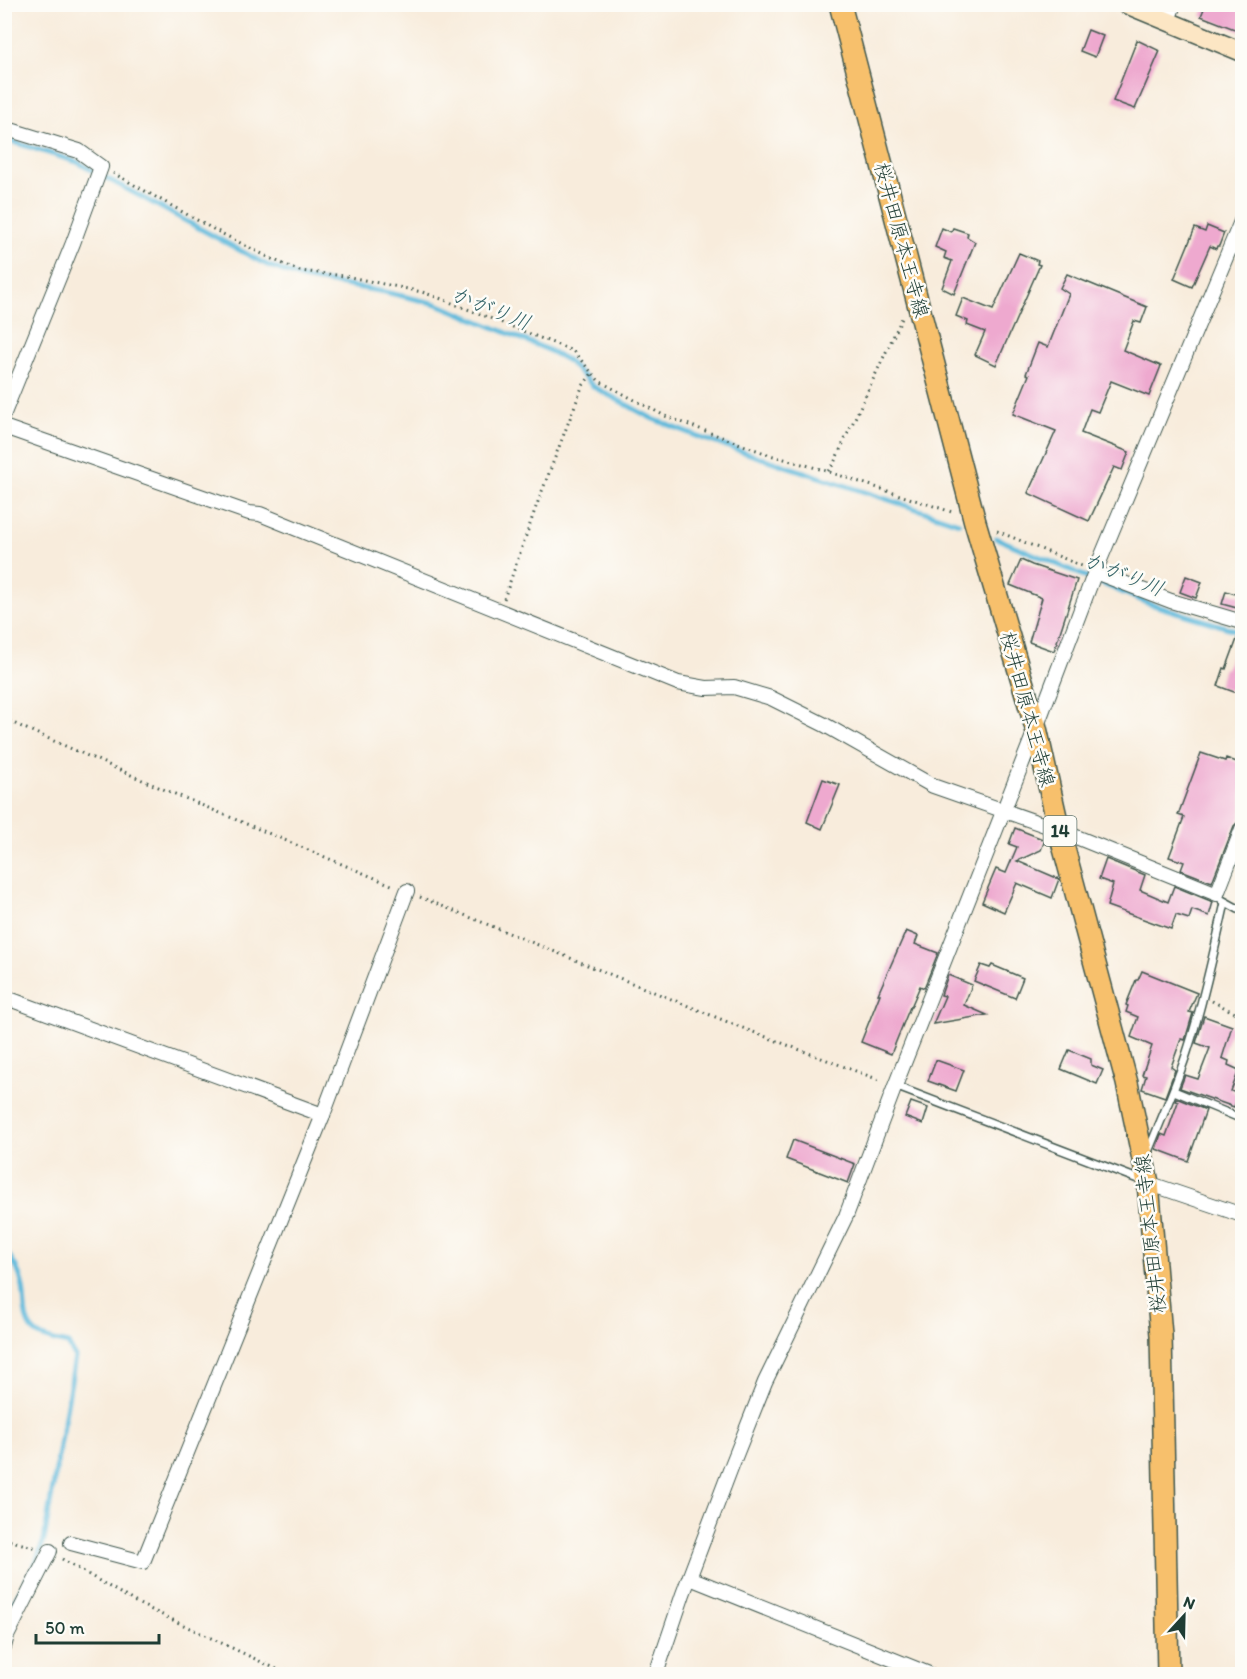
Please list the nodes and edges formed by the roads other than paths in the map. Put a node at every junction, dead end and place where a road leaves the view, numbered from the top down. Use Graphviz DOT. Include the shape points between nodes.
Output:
graph roads {
  1 [pos="840,4"];
  2 [pos="1126,4"];
  3 [pos="1171,13"];
  4 [pos="1242,52"];
  5 [pos="4,128"];
  6 [pos="1242,219"];
  7 [pos="4,413"];
  8 [pos="4,427"];
  9 [pos="1095,572"];
  10 [pos="1242,622"];
  11 [pos="1036,728"];
  12 [pos="1003,809"];
  13 [pos="1242,829"];
  14 [pos="1059,830"];
  15 [pos="407,891"];
  16 [pos="1221,899"];
  17 [pos="1242,911"];
  18 [pos="4,997"];
  19 [pos="895,1086"];
  20 [pos="1174,1091"];
  21 [pos="323,1115"];
  22 [pos="1242,1119"];
  23 [pos="1144,1162"];
  24 [pos="1148,1183"];
  25 [pos="1242,1215"];
  26 [pos="71,1544"];
  27 [pos="50,1551"];
  28 [pos="690,1578"];
  29 [pos="4,1647"];
  30 [pos="656,1674"];
  31 [pos="929,1674"];
  32 [pos="1168,1674"];
  1 -- 11 [label="main road, 桜井田原本王寺線 / 14" via="975,522"];
  2 -- 3 [label="street"];
  3 -- 4 [label="street"];
  5 -- 7 [label="street" via="79,151 101,167"];
  6 -- 9 [label="street"];
  8 -- 12 [label="street" via="260,514 678,683 734,687 771,698 933,786"];
  9 -- 10 [label="street"];
  9 -- 11 [label="street"];
  11 -- 12 [label="street"];
  11 -- 14 [label="main road, 桜井田原本王寺線 / 14"];
  12 -- 14 [label="street"];
  12 -- 19 [label="street"];
  13 -- 16 [label="street"];
  14 -- 16 [label="street" via="1188,880"];
  14 -- 23 [label="main road, 桜井田原本王寺線 / 14" via="1127,1083"];
  15 -- 21 [label="street"];
  16 -- 17 [label="lane"];
  16 -- 20 [label="lane" via="1203,997"];
  18 -- 21 [label="street"];
  19 -- 24 [label="lane"];
  19 -- 28 [label="street" via="846,1215 765,1382"];
  20 -- 22 [label="lane"];
  20 -- 23 [label="lane"];
  21 -- 26 [label="street" via="143,1562"];
  23 -- 24 [label="main road, 桜井田原本王寺線 / 14"];
  24 -- 25 [label="street"];
  24 -- 32 [label="main road, 桜井田原本王寺線 / 14" via="1161,1335"];
  27 -- 29 [label="street"];
  28 -- 30 [label="street"];
  28 -- 31 [label="street"];
}
